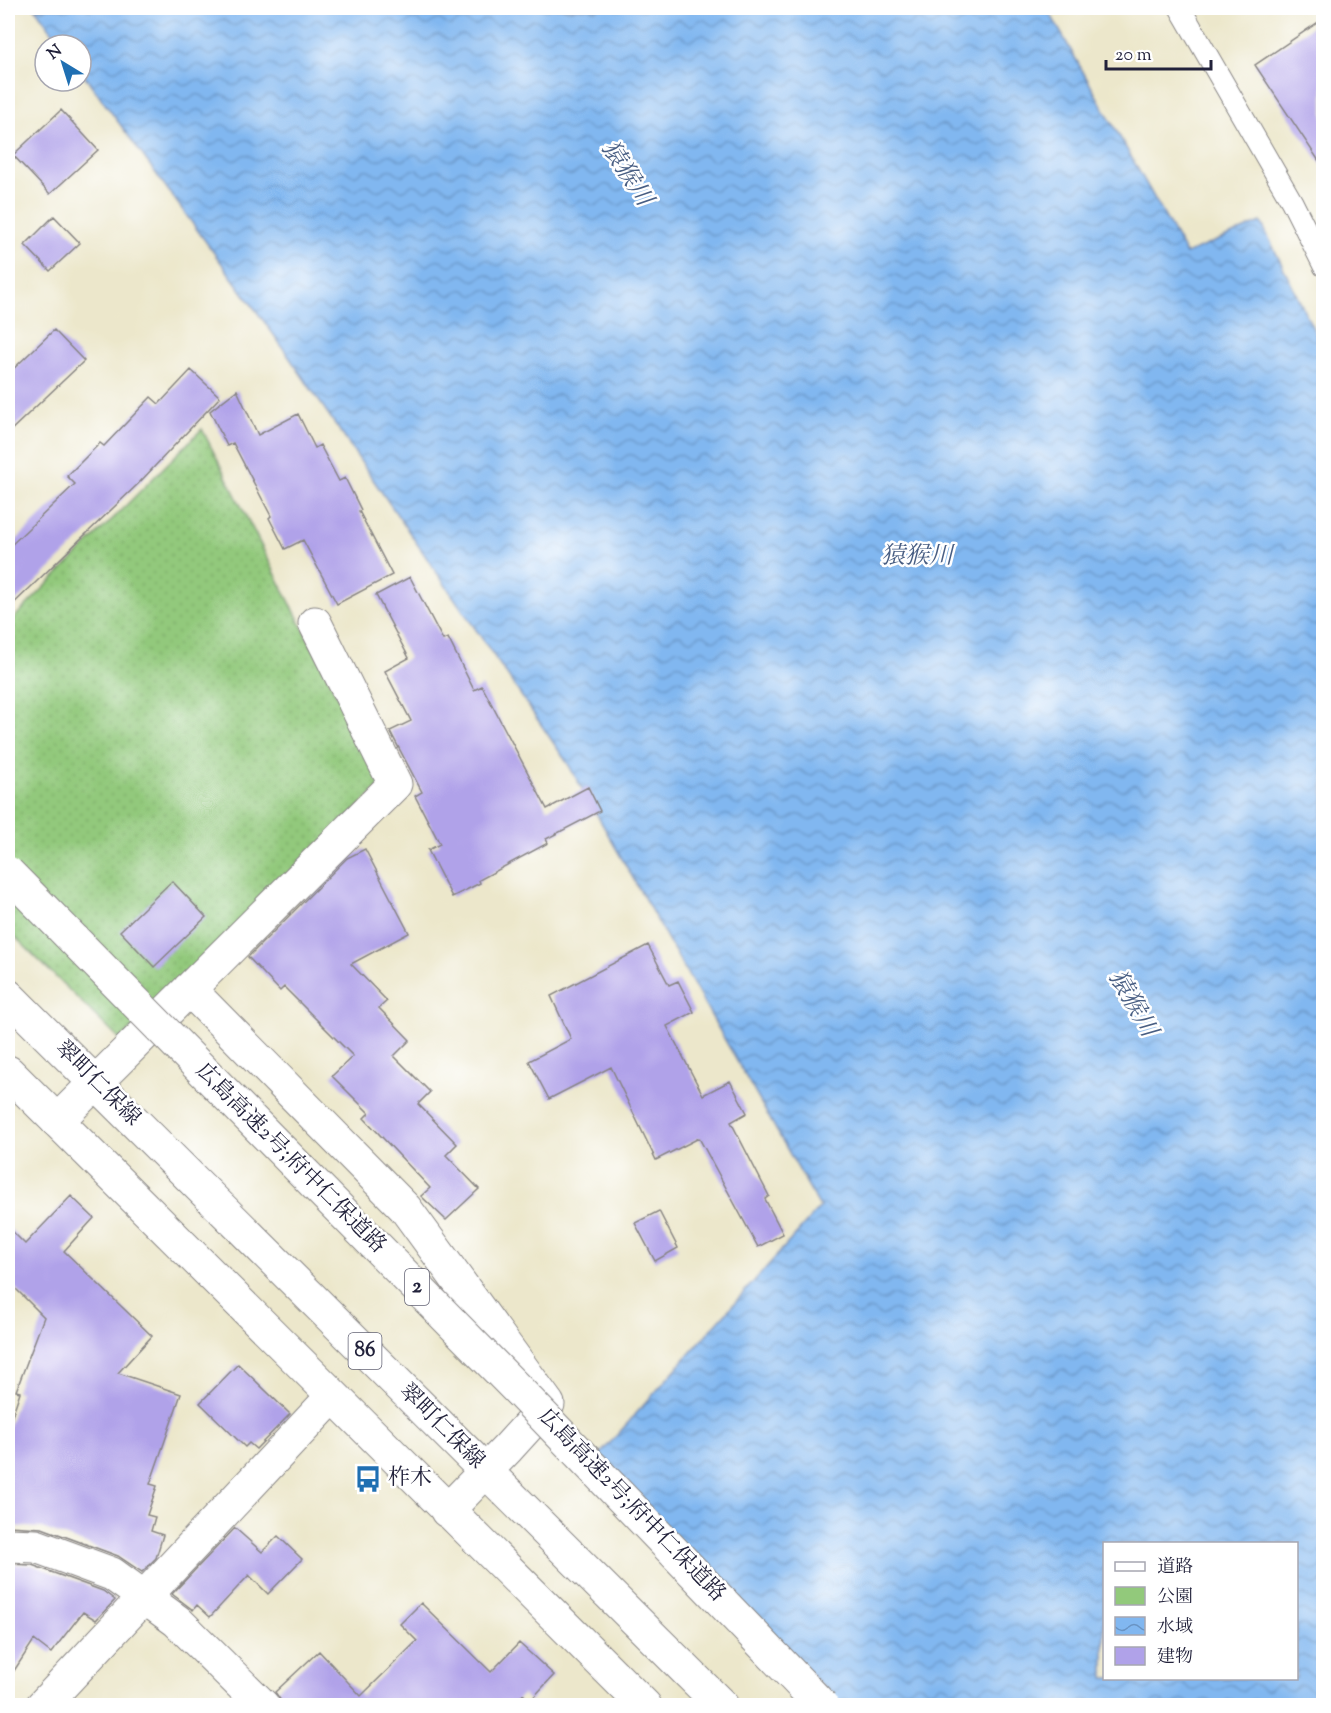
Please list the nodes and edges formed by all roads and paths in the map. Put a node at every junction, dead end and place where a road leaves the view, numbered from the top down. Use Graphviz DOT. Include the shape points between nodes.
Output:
graph roads {
  1 [pos="1180,8"];
  2 [pos="1323,266"];
  3 [pos="315,623"];
  4 [pos="8,873"];
  5 [pos="189,989"];
  6 [pos="8,996"];
  7 [pos="8,1072"];
  8 [pos="95,1082"];
  9 [pos="57,1121"];
  10 [pos="332,1397"];
  11 [pos="486,1471"];
  12 [pos="447,1510"];
  13 [pos="8,1545"];
  14 [pos="143,1596"];
  15 [pos="42,1706"];
  16 [pos="263,1706"];
  17 [pos="645,1706"];
  18 [pos="722,1706"];
  19 [pos="822,1706"];
  1 -- 2 [label="lane" via="1292,202"];
  3 -- 5 [label="main road" via="395,784"];
  4 -- 19 [label="main road, 広島高速2号;府中仁保道路 / 2, bridge" via="529,1401"];
  5 -- 8 [label="main road"];
  5 -- 11 [label="main road" via="405,1208 548,1404"];
  6 -- 8 [label="main road, 翠町仁保線 / 86"];
  7 -- 9 [label="main road, 86"];
  8 -- 9 [label="main road"];
  8 -- 11 [label="main road, 翠町仁保線 / 86"];
  9 -- 10 [label="main road, 86"];
  10 -- 12 [label="main road, 86"];
  10 -- 14 [label="main road"];
  11 -- 12 [label="main road"];
  11 -- 18 [label="main road, 翠町仁保線 / 86"];
  12 -- 17 [label="main road, 86"];
  13 -- 14 [label="main road" via="36,1546 112,1574"];
  14 -- 15 [label="main road"];
  14 -- 16 [label="main road" via="177,1621"];
}
